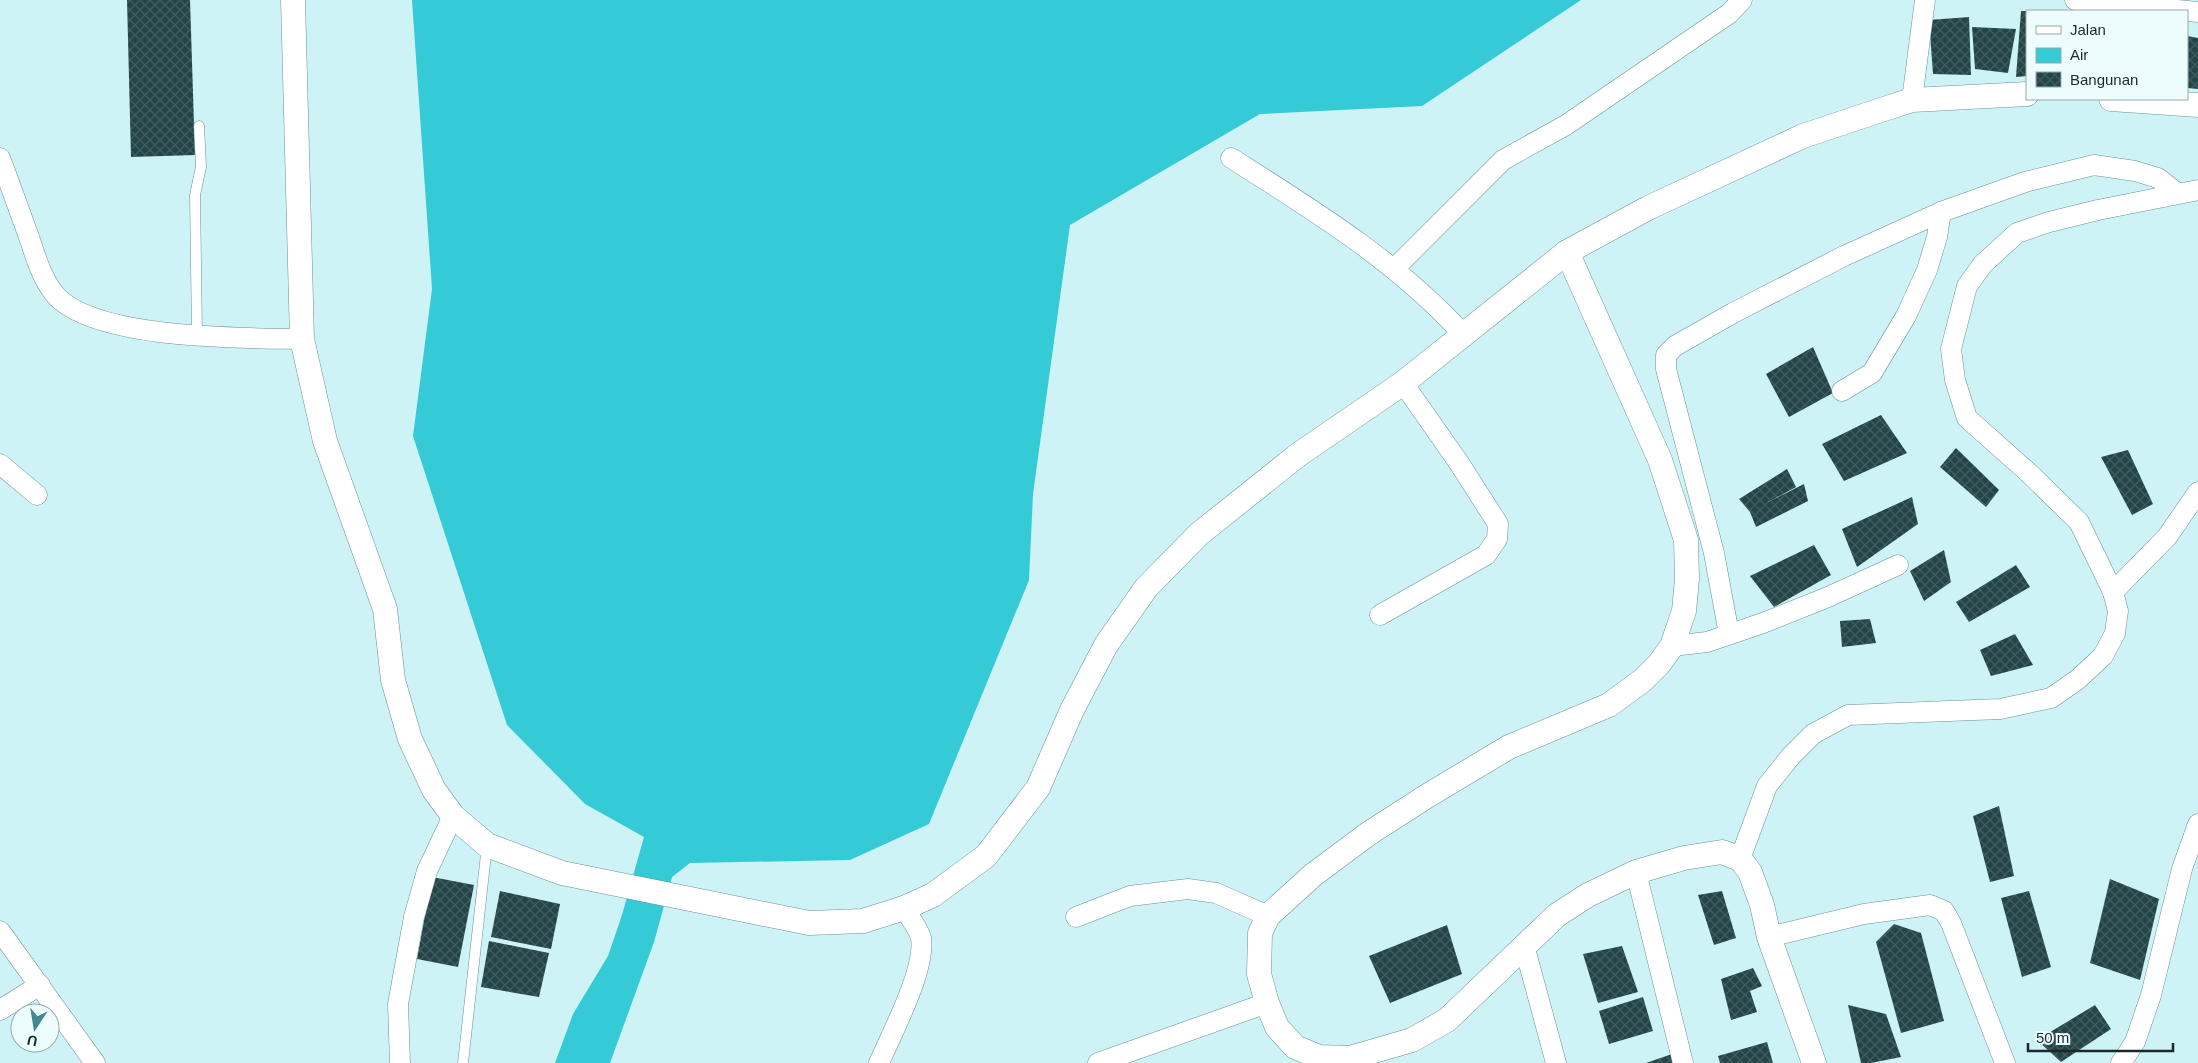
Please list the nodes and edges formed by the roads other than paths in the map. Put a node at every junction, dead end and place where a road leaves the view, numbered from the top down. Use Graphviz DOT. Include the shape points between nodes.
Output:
graph roads {
  1 [pos="294,0"];
  2 [pos="1742,0"];
  3 [pos="1925,0"];
  4 [pos="2076,0"];
  5 [pos="2133,3"];
  6 [pos="2184,10"];
  7 [pos="2026,94"];
  8 [pos="1912,100"];
  9 [pos="2123,100"];
  10 [pos="2198,106"];
  11 [pos="198,126"];
  12 [pos="0,158"];
  13 [pos="1231,158"];
  14 [pos="2198,190"];
  15 [pos="2177,193"];
  16 [pos="1941,212"];
  17 [pos="1567,252"];
  18 [pos="1395,268"];
  19 [pos="197,335"];
  20 [pos="1464,335"];
  21 [pos="302,339"];
  22 [pos="1403,383"];
  23 [pos="1842,391"];
  24 [pos="0,464"];
  25 [pos="2198,492"];
  26 [pos="37,495"];
  27 [pos="1898,565"];
  28 [pos="2113,592"];
  29 [pos="1380,615"];
  30 [pos="1729,634"];
  31 [pos="1672,646"];
  32 [pos="453,816"];
  33 [pos="2198,824"];
  34 [pos="487,845"];
  35 [pos="1740,859"];
  36 [pos="1636,872"];
  37 [pos="904,908"];
  38 [pos="1268,916"];
  39 [pos="1076,917"];
  40 [pos="0,930"];
  41 [pos="1769,936"];
  42 [pos="1524,945"];
  43 [pos="40,985"];
  44 [pos="1267,1003"];
  45 [pos="0,1010"];
  46 [pos="1351,1061"];
  47 [pos="95,1063"];
  48 [pos="400,1063"];
  49 [pos="463,1063"];
  50 [pos="879,1063"];
  51 [pos="1098,1063"];
  52 [pos="1556,1063"];
  53 [pos="1683,1063"];
  54 [pos="1814,1063"];
  55 [pos="2005,1063"];
  56 [pos="2121,1063"];
  1 -- 21 [label="street"];
  2 -- 18 [label="street" via="1730,13 1566,124 1503,160"];
  3 -- 8 [label="street"];
  4 -- 5 [label="street"];
  5 -- 6 [label="street"];
  7 -- 8 [label="street"];
  8 -- 17 [label="street" via="1803,136 1648,208"];
  9 -- 10 [label="street"];
  11 -- 19 [label="lane" via="201,167 195,196"];
  12 -- 19 [label="street" via="39,264 54,293 95,319 128,328"];
  13 -- 18 [label="street"];
  14 -- 15 [label="street"];
  15 -- 16 [label="street" via="2158,178 2094,165 2025,182"];
  15 -- 28 [label="street" via="2049,222 2017,233 1983,264 1967,286 1951,349 1955,380 1966,418 2079,522"];
  16 -- 23 [label="street" via="1927,270 1912,305 1872,373"];
  16 -- 30 [label="street" via="1844,256 1734,313 1675,346 1666,355 1666,370 1714,553"];
  17 -- 20 [label="street"];
  17 -- 31 [label="street" via="1660,460 1686,540 1684,611"];
  18 -- 20 [label="street"];
  19 -- 21 [label="street"];
  20 -- 22 [label="street"];
  21 -- 32 [label="street" via="325,441 385,609 394,680 410,739 434,790"];
  22 -- 29 [label="street" via="1483,499 1498,524 1497,539 1486,555"];
  22 -- 37 [label="street" via="1298,455 1199,534 1146,588 1106,646 1072,710 1038,788 986,856 933,895"];
  24 -- 26 [label="street"];
  25 -- 28 [label="street" via="2167,537"];
  27 -- 30 [label="street" via="1828,597"];
  28 -- 35 [label="street" via="2118,611 2115,633 2103,656 2051,698 2000,709 1848,715 1813,734 1767,786"];
  30 -- 31 [label="street" via="1706,642"];
  31 -- 38 [label="street" via="1643,680 1609,704 1509,747 1427,796 1313,874"];
  32 -- 34 [label="street"];
  32 -- 48 [label="street" via="427,871 414,917 398,1004"];
  33 -- 56 [label="street" via="2182,869 2148,1004 2135,1042"];
  34 -- 37 [label="street" via="562,873 809,923 863,921"];
  34 -- 49 [label="lane"];
  35 -- 36 [label="street" via="1722,852 1684,858"];
  35 -- 41 [label="street" via="1750,872"];
  36 -- 42 [label="street" via="1588,895 1557,915"];
  36 -- 53 [label="street"];
  37 -- 50 [label="street" via="921,937 921,955 914,980"];
  38 -- 39 [label="street" via="1216,893 1188,889 1130,896"];
  38 -- 44 [label="street" via="1260,934 1259,974"];
  40 -- 43 [label="street"];
  41 -- 54 [label="street"];
  41 -- 55 [label="street" via="1864,914 1930,905 1944,911 1952,922"];
  42 -- 46 [label="street" via="1447,1020 1412,1040"];
  42 -- 52 [label="street"];
  43 -- 45 [label="street"];
  43 -- 47 [label="street"];
  44 -- 46 [label="street" via="1277,1027 1295,1047 1319,1057"];
  44 -- 51 [label="street"];
}
